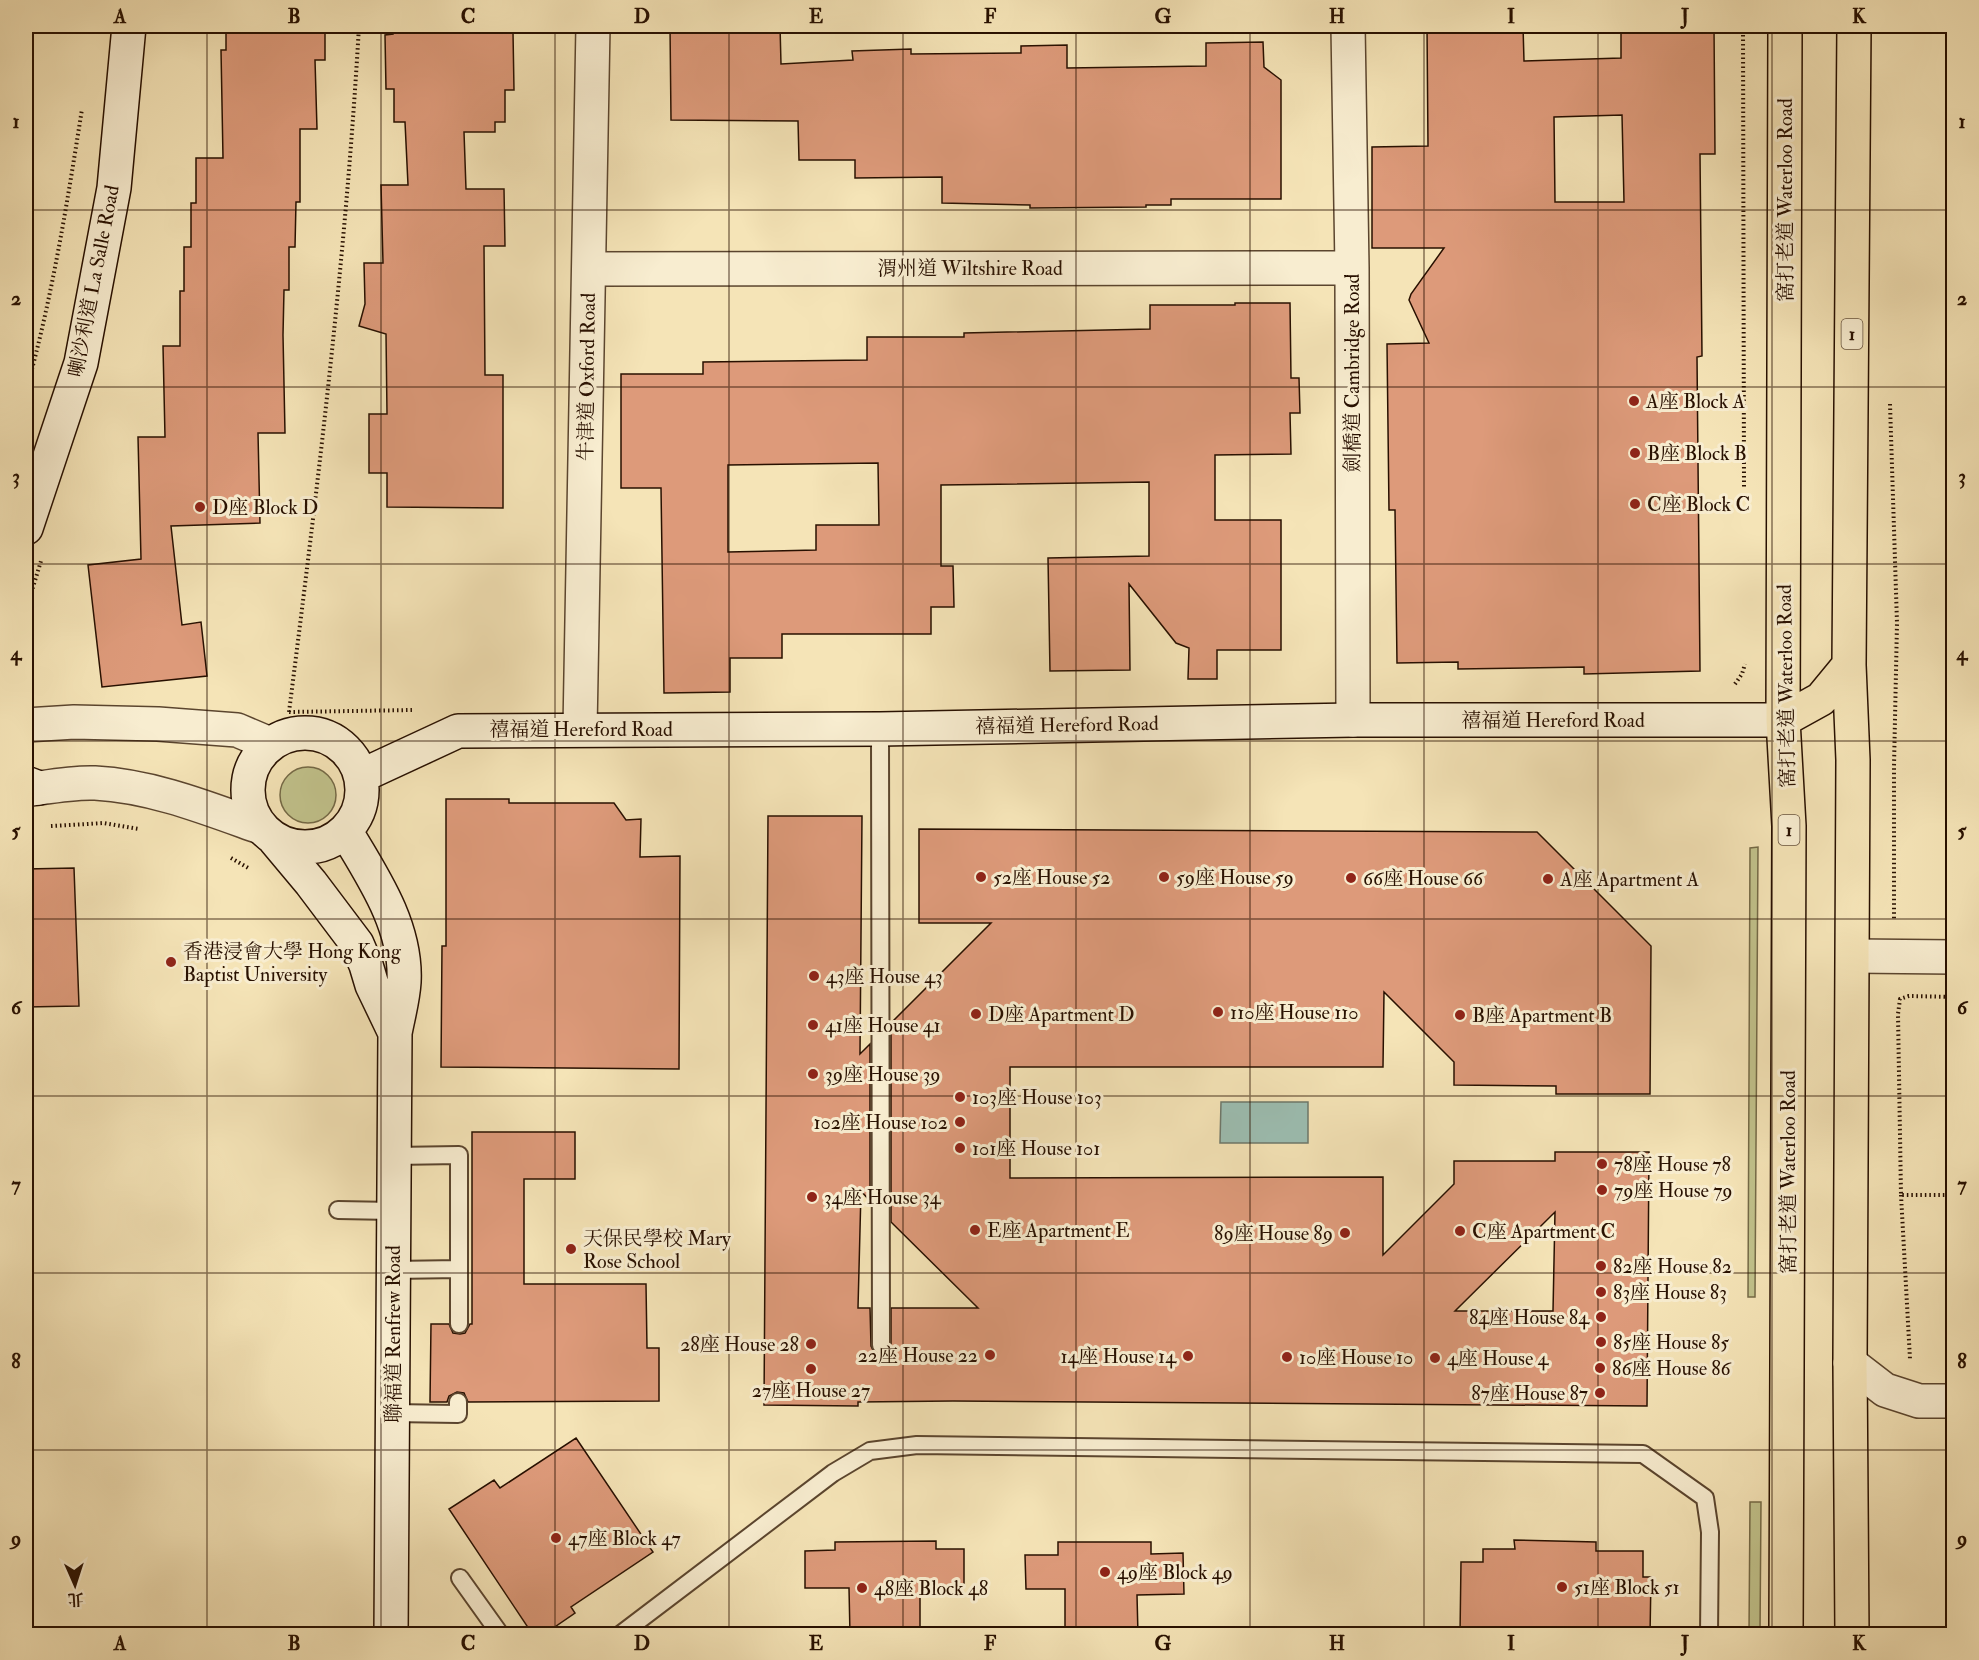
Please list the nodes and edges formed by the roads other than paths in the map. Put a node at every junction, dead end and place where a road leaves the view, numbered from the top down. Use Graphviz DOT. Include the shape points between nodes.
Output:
graph roads {
  1 [pos="129,26"];
  2 [pos="593,26"];
  3 [pos="1348,26"];
  4 [pos="1785,26"];
  5 [pos="1854,26"];
  6 [pos="589,268"];
  7 [pos="1352,268"];
  8 [pos="26,528"];
  9 [pos="1850,665"];
  10 [pos="1353,720"];
  11 [pos="1783,720"];
  12 [pos="26,726"];
  13 [pos="580,729"];
  14 [pos="880,729"];
  15 [pos="270,744"];
  16 [pos="361,776"];
  17 [pos="30,787"];
  18 [pos="346,832"];
  19 [pos="268,834"];
  20 [pos="1853,956"];
  21 [pos="1953,957"];
  22 [pos="394,1033"];
  23 [pos="394,1156"];
  24 [pos="338,1210"];
  25 [pos="393,1211"];
  26 [pos="459,1269"];
  27 [pos="393,1270"];
  28 [pos="459,1324"];
  29 [pos="881,1345"];
  30 [pos="1850,1363"];
  31 [pos="1953,1401"];
  32 [pos="458,1402"];
  33 [pos="392,1413"];
  34 [pos="460,1578"];
  35 [pos="391,1635"];
  36 [pos="500,1635"];
  37 [pos="621,1635"];
  38 [pos="1709,1635"];
  39 [pos="1786,1635"];
  40 [pos="1852,1635"];
  1 -- 8 [label="street, 喇沙利道 La Salle Road" via="114,188 81,363"];
  2 -- 6 [label="street, 牛津道 Oxford Road"];
  3 -- 7 [label="street, 劍橋道 Cambridge Road"];
  4 -- 11 [label="highway, 窩打老道 Waterloo Road / 1"];
  5 -- 9 [label="highway, 1"];
  6 -- 7 [label="street, 渭州道 Wiltshire Road"];
  6 -- 13 [label="street, 牛津道 Oxford Road"];
  7 -- 10 [label="street, 劍橋道 Cambridge Road"];
  9 -- 11 [label="highway" via="1821,699"];
  9 -- 20 [label="highway, 1"];
  10 -- 11 [label="street, 禧福道 Hereford Road"];
  10 -- 14 [label="street, 禧福道 Hereford Road"];
  11 -- 39 [label="highway, 窩打老道 Waterloo Road / 1" via="1789,826"];
  12 -- 15 [label="street" via="74,722 237,730"];
  13 -- 14 [label="street, 禧福道 Hereford Road"];
  13 -- 16 [label="street, 禧福道 Hereford Road" via="458,731"];
  14 -- 29 [label="lane"];
  15 -- 16 [label="street" via="296,734 323,736 340,744"];
  15 -- 19 [label="street" via="249,773 246,793 250,810"];
  16 -- 18 [label="street" via="361,810"];
  17 -- 19 [label="street" via="93,783 139,788 209,809"];
  18 -- 19 [label="street" via="310,848 293,847"];
  18 -- 22 [label="street, 聯福道 Renfrew Road" via="379,888 402,949 404,982"];
  19 -- 22 [label="street, 聯福道 Renfrew Road" via="357,944"];
  20 -- 21 [label="street"];
  20 -- 30 [label="highway, 1"];
  22 -- 23 [label="street, 聯福道 Renfrew Road"];
  23 -- 25 [label="street, 聯福道 Renfrew Road"];
  23 -- 26 [label="lane" via="459,1155"];
  24 -- 25 [label="lane"];
  25 -- 27 [label="street, 聯福道 Renfrew Road"];
  26 -- 27 [label="lane"];
  26 -- 28 [label="lane"];
  27 -- 33 [label="street, 聯福道 Renfrew Road"];
  30 -- 31 [label="street" via="1885,1390 1918,1401"];
  30 -- 40 [label="highway, 1"];
  32 -- 33 [label="lane" via="458,1414"];
  33 -- 35 [label="street, 聯福道 Renfrew Road"];
  34 -- 36 [label="lane"];
  37 -- 38 [label="lane" via="833,1473 870,1451 917,1445 1643,1454 1705,1498 1710,1532"];
}
